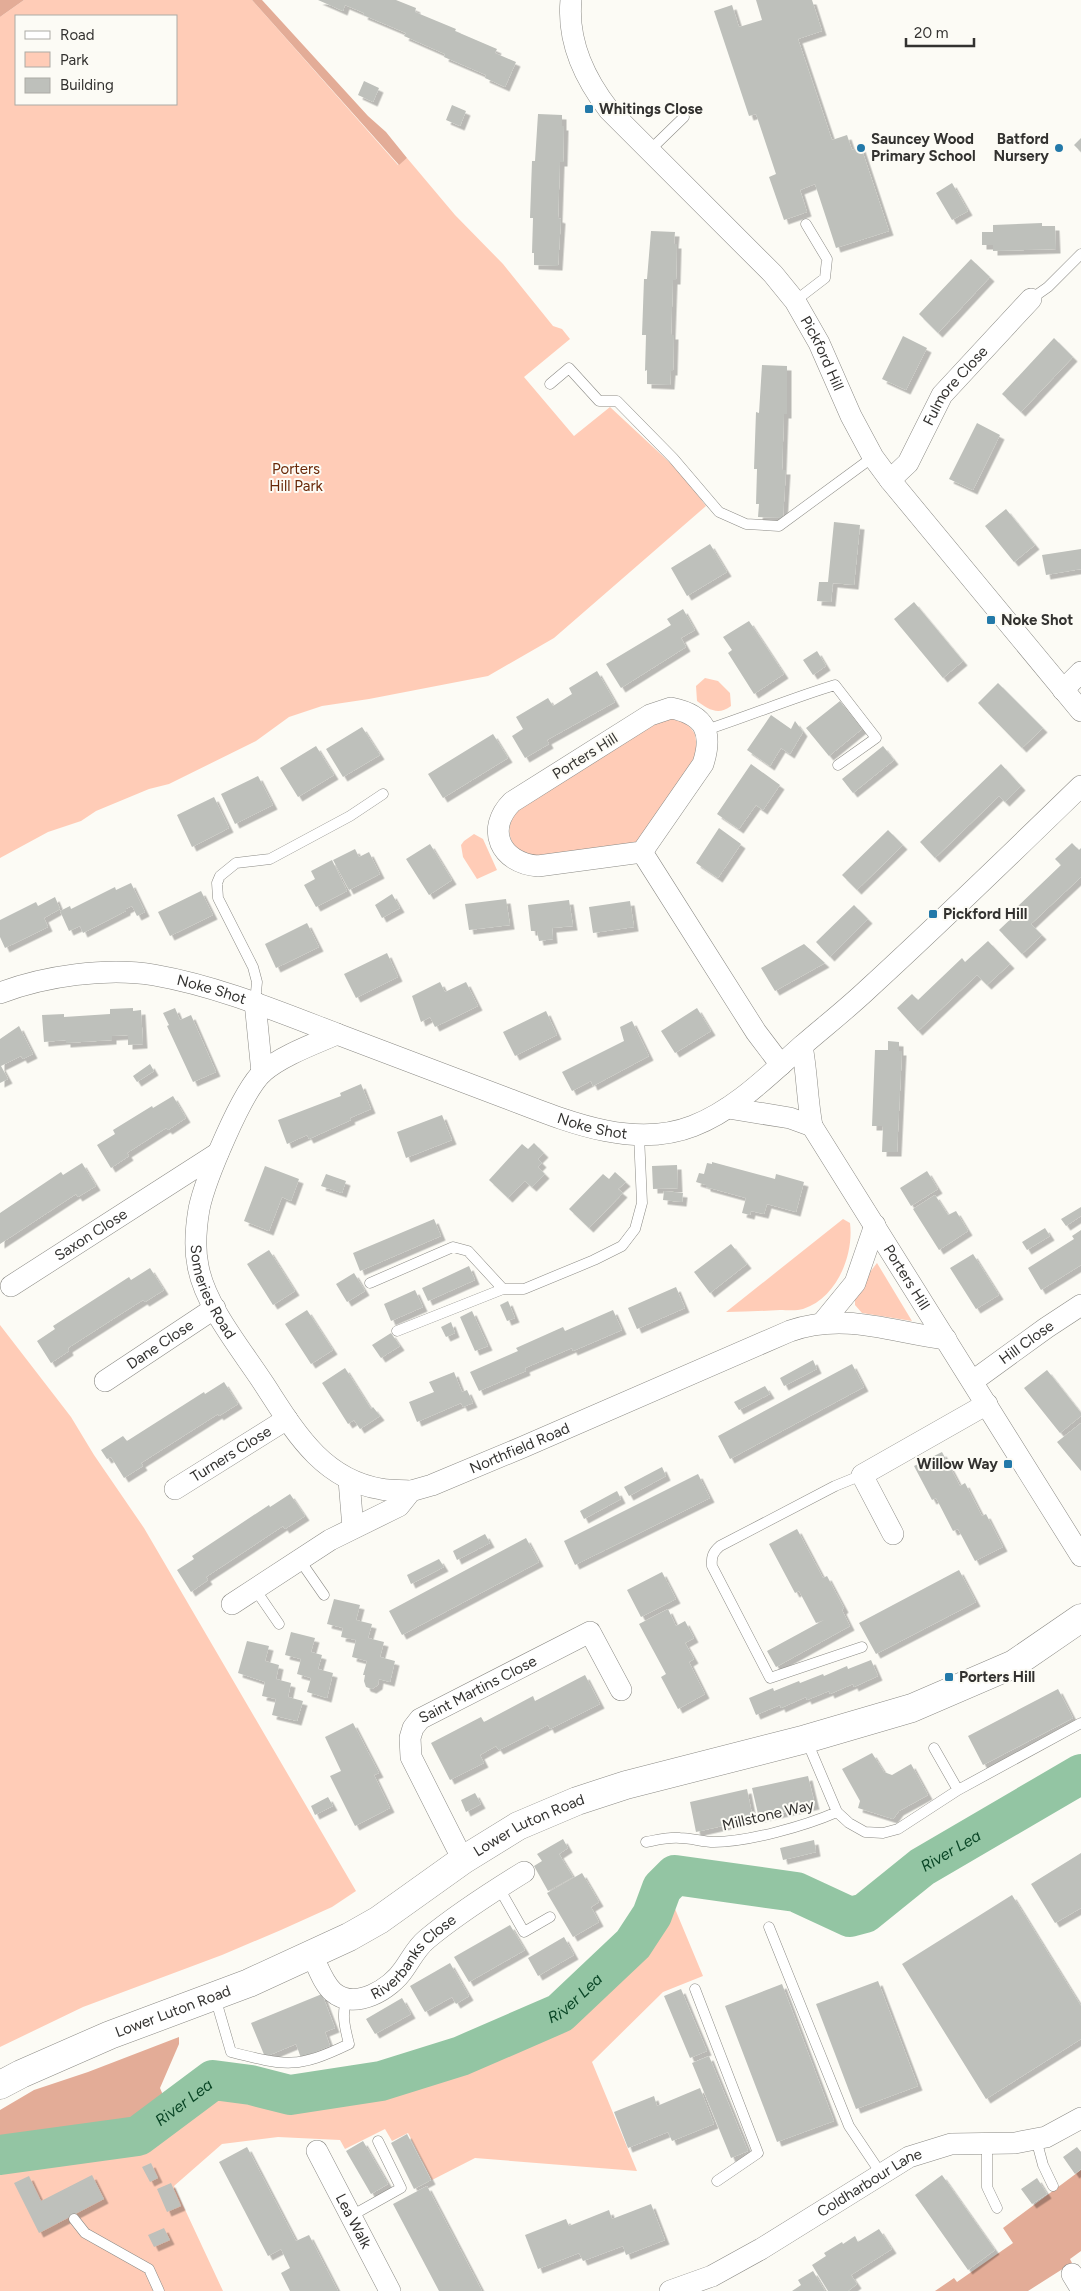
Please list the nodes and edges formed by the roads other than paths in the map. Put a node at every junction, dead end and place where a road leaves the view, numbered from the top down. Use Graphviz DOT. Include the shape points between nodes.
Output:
graph roads {
  1 [pos="571,0"];
  2 [pos="684,117"];
  3 [pos="649,151"];
  4 [pos="806,224"];
  5 [pos="1081,254"];
  6 [pos="1031,298"];
  7 [pos="795,301"];
  8 [pos="550,384"];
  9 [pos="873,457"];
  10 [pos="890,480"];
  11 [pos="1081,672"];
  12 [pos="1063,690"];
  13 [pos="1081,711"];
  14 [pos="706,730"];
  15 [pos="838,765"];
  16 [pos="1081,786"];
  17 [pos="383,794"];
  18 [pos="642,852"];
  19 [pos="0,993"];
  20 [pos="255,1002"];
  21 [pos="337,1034"];
  22 [pos="802,1046"];
  23 [pos="781,1065"];
  24 [pos="262,1073"];
  25 [pos="728,1108"];
  26 [pos="812,1126"];
  27 [pos="639,1135"];
  28 [pos="218,1153"];
  29 [pos="172,1183"];
  30 [pos="200,1207"];
  31 [pos="875,1225"];
  32 [pos="370,1283"];
  33 [pos="11,1286"];
  34 [pos="503,1289"];
  35 [pos="1081,1305"];
  36 [pos="215,1308"];
  37 [pos="823,1322"];
  38 [pos="396,1331"];
  39 [pos="946,1339"];
  40 [pos="105,1381"];
  41 [pos="973,1382"];
  42 [pos="987,1404"];
  43 [pos="287,1420"];
  44 [pos="862,1475"];
  45 [pos="349,1480"];
  46 [pos="175,1489"];
  47 [pos="411,1491"];
  48 [pos="353,1528"];
  49 [pos="893,1534"];
  50 [pos="1080,1554"];
  51 [pos="299,1559"];
  52 [pos="256,1589"];
  53 [pos="324,1595"];
  54 [pos="232,1604"];
  55 [pos="1081,1618"];
  56 [pos="279,1624"];
  57 [pos="862,1647"];
  58 [pos="621,1690"];
  59 [pos="1081,1723"];
  60 [pos="806,1739"];
  61 [pos="934,1748"];
  62 [pos="958,1790"];
  63 [pos="836,1812"];
  64 [pos="646,1842"];
  65 [pos="463,1860"];
  66 [pos="524,1872"];
  67 [pos="499,1888"];
  68 [pos="550,1917"];
  69 [pos="769,1927"];
  70 [pos="312,1956"];
  71 [pos="695,1989"];
  72 [pos="215,1996"];
  73 [pos="347,1998"];
  74 [pos="0,2085"];
  75 [pos="1081,2118"];
  76 [pos="1036,2139"];
  77 [pos="378,2141"];
  78 [pos="987,2143"];
  79 [pos="317,2151"];
  80 [pos="882,2175"];
  81 [pos="717,2181"];
  82 [pos="1054,2186"];
  83 [pos="998,2208"];
  84 [pos="351,2216"];
  85 [pos="74,2219"];
  86 [pos="159,2291"];
  87 [pos="390,2291"];
  88 [pos="670,2291"];
  1 -- 3 [label="street, Pickford Hill" via="572,26 584,72 609,110"];
  2 -- 3 [label="lane"];
  3 -- 7 [label="street, Pickford Hill" via="748,248"];
  4 -- 7 [label="lane" via="826,259 825,278"];
  5 -- 6 [label="lane" via="1048,287"];
  6 -- 10 [label="street, Fulmore Close" via="942,395 908,463"];
  7 -- 9 [label="street, Pickford Hill"];
  8 -- 9 [label="lane" via="569,368 599,401 617,401 673,458 719,512 746,524 779,526"];
  9 -- 10 [label="street, Pickford Hill"];
  10 -- 12 [label="street, Pickford Hill"];
  11 -- 12 [label="street"];
  12 -- 13 [label="street, Pickford Hill"];
  14 -- 15 [label="lane" via="835,685 876,738"];
  14 -- 18 [label="street" via="708,749 703,764"];
  14 -- 18 [label="street, Porters Hill" via="688,713 672,708 661,710 521,795 504,810 501,818 500,834 506,854 526,865"];
  16 -- 22 [label="street, Noke Shot" via="874,984"];
  17 -- 20 [label="lane" via="350,816 270,859 236,864 220,876 218,898 253,967 257,982"];
  18 -- 23 [label="street" via="756,1032"];
  19 -- 20 [label="street, Noke Shot" via="66,976 150,974"];
  20 -- 21 [label="street, Noke Shot"];
  20 -- 24 [label="street"];
  21 -- 24 [label="street, Someries Road"];
  21 -- 27 [label="street, Noke Shot" via="542,1112 610,1132"];
  22 -- 23 [label="street, Noke Shot"];
  22 -- 26 [label="street, Porters Hill"];
  23 -- 25 [label="street, Noke Shot"];
  24 -- 28 [label="street, Someries Road" via="243,1102"];
  25 -- 26 [label="street" via="790,1118"];
  25 -- 27 [label="street, Noke Shot" via="692,1127 671,1133"];
  26 -- 31 [label="street, Porters Hill"];
  27 -- 34 [label="lane" via="642,1203 635,1229 622,1246 524,1288"];
  28 -- 29 [label="street, Saxon Close"];
  28 -- 30 [label="street, Someries Road"];
  29 -- 30 [label="street"];
  29 -- 33 [label="street, Saxon Close"];
  30 -- 36 [label="street, Someries Road" via="198,1267"];
  31 -- 37 [label="street" via="855,1283"];
  31 -- 39 [label="street, Porters Hill"];
  32 -- 34 [label="lane" via="453,1247 468,1251"];
  34 -- 38 [label="lane"];
  35 -- 41 [label="street, Hill Close"];
  36 -- 40 [label="street, Dane Close"];
  36 -- 43 [label="street, Someries Road"];
  37 -- 39 [label="street, Northfield Road" via="860,1324"];
  37 -- 47 [label="street, Northfield Road" via="790,1331 523,1447"];
  39 -- 41 [label="street, Porters Hill"];
  41 -- 42 [label="street, Porters Hill"];
  42 -- 44 [label="street"];
  42 -- 50 [label="street, Porters Hill"];
  43 -- 45 [label="street, Someries Road" via="319,1460"];
  43 -- 46 [label="street, Turners Close"];
  44 -- 49 [label="street"];
  44 -- 57 [label="lane" via="720,1546 714,1551 712,1566 770,1678"];
  45 -- 47 [label="street, Someries Road" via="381,1489"];
  45 -- 48 [label="street"];
  47 -- 48 [label="street, Northfield Road" via="398,1506"];
  48 -- 51 [label="street, Northfield Road"];
  51 -- 52 [label="street, Northfield Road"];
  51 -- 53 [label="lane"];
  52 -- 54 [label="street, Northfield Road"];
  52 -- 56 [label="lane"];
  55 -- 60 [label="main road, Lower Luton Road" via="1014,1664 912,1708"];
  58 -- 65 [label="street, Saint Martins Close" via="590,1632 420,1719 410,1738 411,1757"];
  59 -- 62 [label="lane, Millstone Way"];
  60 -- 63 [label="lane, Millstone Way"];
  60 -- 65 [label="main road, Lower Luton Road" via="626,1785 577,1801 518,1826"];
  61 -- 62 [label="lane"];
  62 -- 63 [label="lane, Millstone Way" via="898,1828 883,1833 865,1832"];
  63 -- 64 [label="lane, Millstone Way" via="814,1822 732,1841 699,1842 668,1838"];
  65 -- 70 [label="main road, Lower Luton Road" via="379,1920"];
  66 -- 67 [label="street, Riverbanks Close"];
  67 -- 68 [label="lane" via="524,1932"];
  67 -- 73 [label="street, Riverbanks Close" via="426,1940 397,1978 364,1999"];
  69 -- 80 [label="lane" via="849,2126"];
  70 -- 72 [label="main road, Lower Luton Road"];
  70 -- 73 [label="street, Riverbanks Close" via="333,1992"];
  71 -- 81 [label="lane" via="758,2153"];
  72 -- 73 [label="lane" via="231,2052 269,2062 297,2064 318,2059 349,2044 343,2008"];
  72 -- 74 [label="main road, Lower Luton Road" via="110,2035"];
  75 -- 76 [label="street, Coldharbour Lane"];
  76 -- 78 [label="street, Coldharbour Lane"];
  76 -- 82 [label="lane" via="1043,2165"];
  77 -- 84 [label="lane" via="401,2188"];
  78 -- 80 [label="street, Coldharbour Lane" via="950,2144 925,2151 909,2157"];
  78 -- 83 [label="lane" via="987,2187"];
  79 -- 84 [label="street, Lea Walk"];
  80 -- 88 [label="street, Coldharbour Lane" via="745,2258 712,2276"];
  84 -- 87 [label="street, Lea Walk"];
  85 -- 86 [label="lane" via="85,2233 149,2269"];
}
